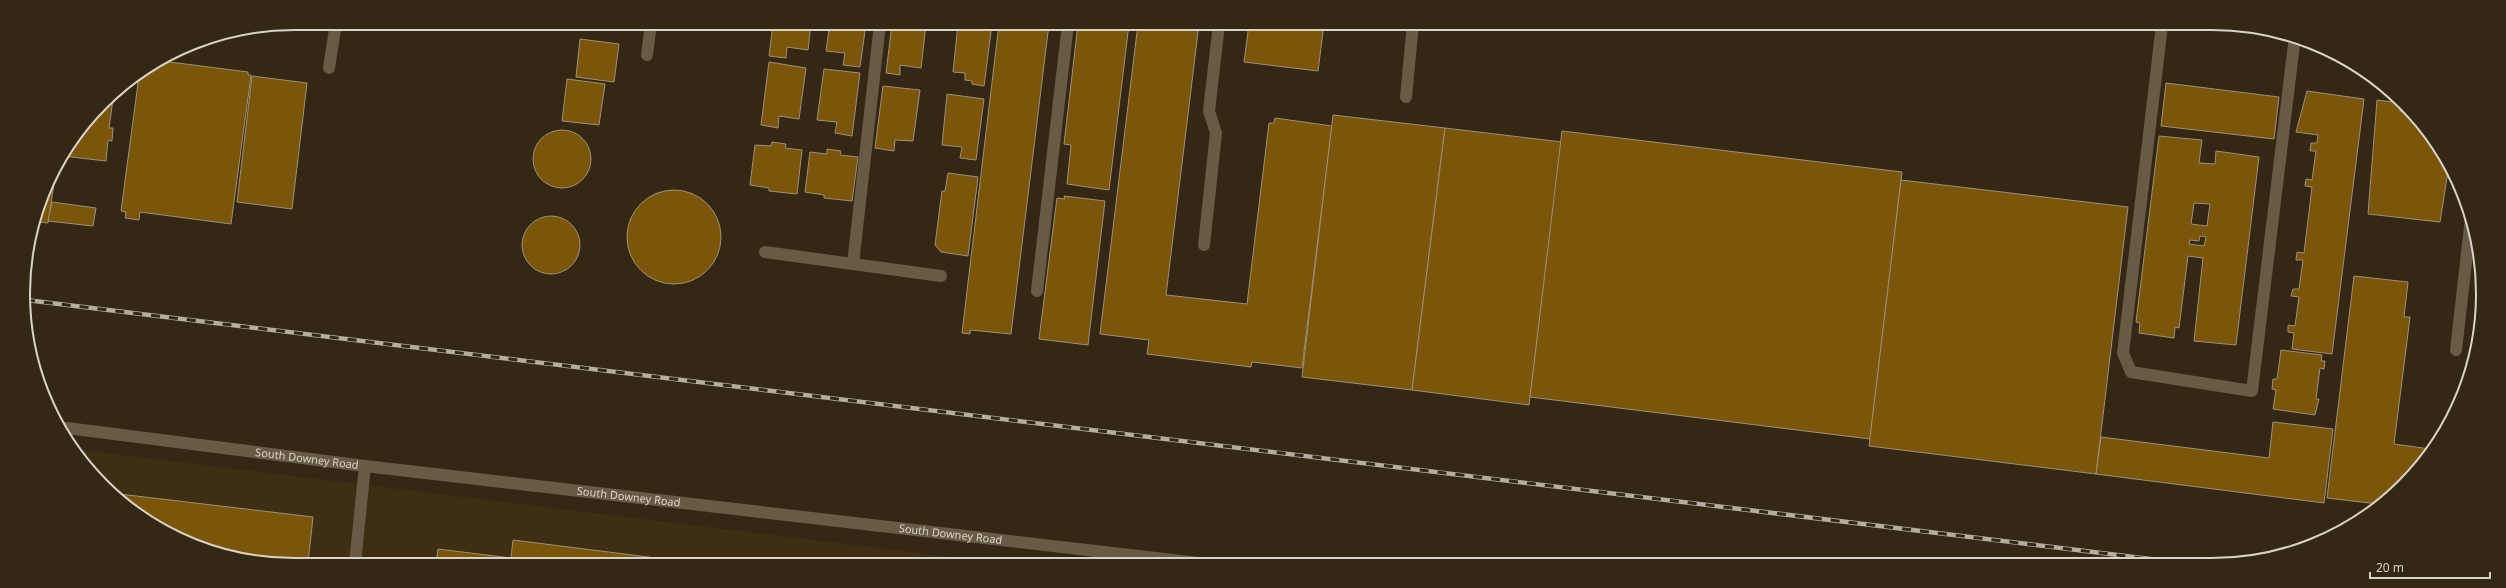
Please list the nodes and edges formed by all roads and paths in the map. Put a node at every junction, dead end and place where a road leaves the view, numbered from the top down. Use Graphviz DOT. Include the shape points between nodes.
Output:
graph roads {
  1 [pos="335,30"];
  2 [pos="650,30"];
  3 [pos="879,30"];
  4 [pos="1067,30"];
  5 [pos="1217,30"];
  6 [pos="1412,30"];
  7 [pos="2161,30"];
  8 [pos="2294,43"];
  9 [pos="647,55"];
  10 [pos="330,68"];
  11 [pos="1406,97"];
  12 [pos="2470,237"];
  13 [pos="1204,245"];
  14 [pos="765,252"];
  15 [pos="853,264"];
  16 [pos="941,276"];
  17 [pos="1037,291"];
  18 [pos="2456,350"];
  19 [pos="66,428"];
  20 [pos="365,466"];
  21 [pos="355,558"];
  22 [pos="1156,558"];
  1 -- 10 [label="main road"];
  2 -- 9 [label="main road"];
  3 -- 15 [label="main road"];
  4 -- 17 [label="main road"];
  5 -- 13 [label="main road" via="1210,111 1216,133"];
  6 -- 11 [label="main road"];
  7 -- 8 [label="main road" via="2123,354 2131,372 2252,391"];
  12 -- 18 [label="main road"];
  14 -- 15 [label="main road"];
  15 -- 16 [label="main road"];
  19 -- 20 [label="main road, South Downey Road"];
  20 -- 21 [label="main road"];
  20 -- 22 [label="main road, South Downey Road"];
}
